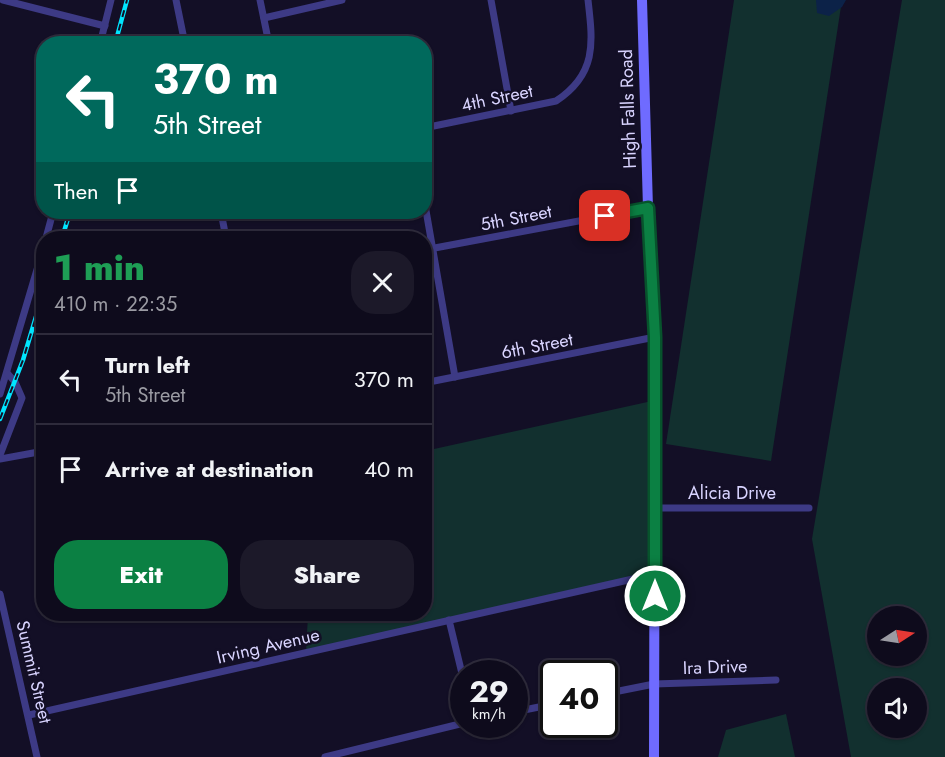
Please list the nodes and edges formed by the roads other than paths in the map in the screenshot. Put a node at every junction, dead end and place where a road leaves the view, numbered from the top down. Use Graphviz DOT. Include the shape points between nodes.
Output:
graph roads {
  1 [pos="3,0"];
  2 [pos="111,0"];
  3 [pos="176,0"];
  4 [pos="260,0"];
  5 [pos="342,0"];
  6 [pos="491,0"];
  7 [pos="588,0"];
  8 [pos="642,0"];
  9 [pos="264,18"];
  10 [pos="105,26"];
  11 [pos="102,36"];
  12 [pos="183,36"];
  13 [pos="267,36"];
  14 [pos="511,111"];
  15 [pos="432,126"];
  16 [pos="648,208"];
  17 [pos="432,238"];
  18 [pos="434,248"];
  19 [pos="36,274"];
  20 [pos="655,337"];
  21 [pos="8,374"];
  22 [pos="455,377"];
  23 [pos="432,381"];
  24 [pos="0,394"];
  25 [pos="36,452"];
  26 [pos="0,457"];
  27 [pos="655,508"];
  28 [pos="809,508"];
  29 [pos="655,574"];
  30 [pos="0,594"];
  31 [pos="449,620"];
  32 [pos="459,660"];
  33 [pos="776,680"];
  34 [pos="654,684"];
  35 [pos="618,691"];
  36 [pos="29,714"];
  37 [pos="450,726"];
  38 [pos="37,757"];
  39 [pos="325,757"];
  40 [pos="654,757"];
  1 -- 10 [label="street"];
  2 -- 10 [label="street"];
  3 -- 12 [label="street"];
  4 -- 9 [label="street"];
  5 -- 9 [label="street"];
  6 -- 14 [label="street"];
  7 -- 14 [label="street, 4th Street" via="592,52 571,89 556,102"];
  8 -- 16 [label="street, High Falls Road"];
  9 -- 13 [label="street"];
  10 -- 11 [label="street"];
  14 -- 15 [label="street, 4th Street"];
  16 -- 18 [label="street, 5th Street"];
  16 -- 20 [label="street, High Falls Road"];
  17 -- 18 [label="street"];
  18 -- 22 [label="street"];
  19 -- 21 [label="street"];
  20 -- 22 [label="street, 6th Street"];
  20 -- 27 [label="street, High Falls Road"];
  21 -- 24 [label="street"];
  21 -- 26 [label="street" via="22,398"];
  22 -- 23 [label="street, 6th Street"];
  25 -- 26 [label="street"];
  27 -- 28 [label="street, Alicia Drive"];
  27 -- 29 [label="street, High Falls Road"];
  29 -- 31 [label="street, Irving Avenue"];
  29 -- 34 [label="street, High Falls Road"];
  30 -- 36 [label="street, Summit Street"];
  31 -- 32 [label="street"];
  31 -- 36 [label="street, Irving Avenue"];
  33 -- 34 [label="street, Ira Drive"];
  34 -- 35 [label="street, Ira Drive"];
  34 -- 40 [label="street, High Falls Road"];
  36 -- 38 [label="street, Summit Street"];
  37 -- 39 [label="street"];
}
